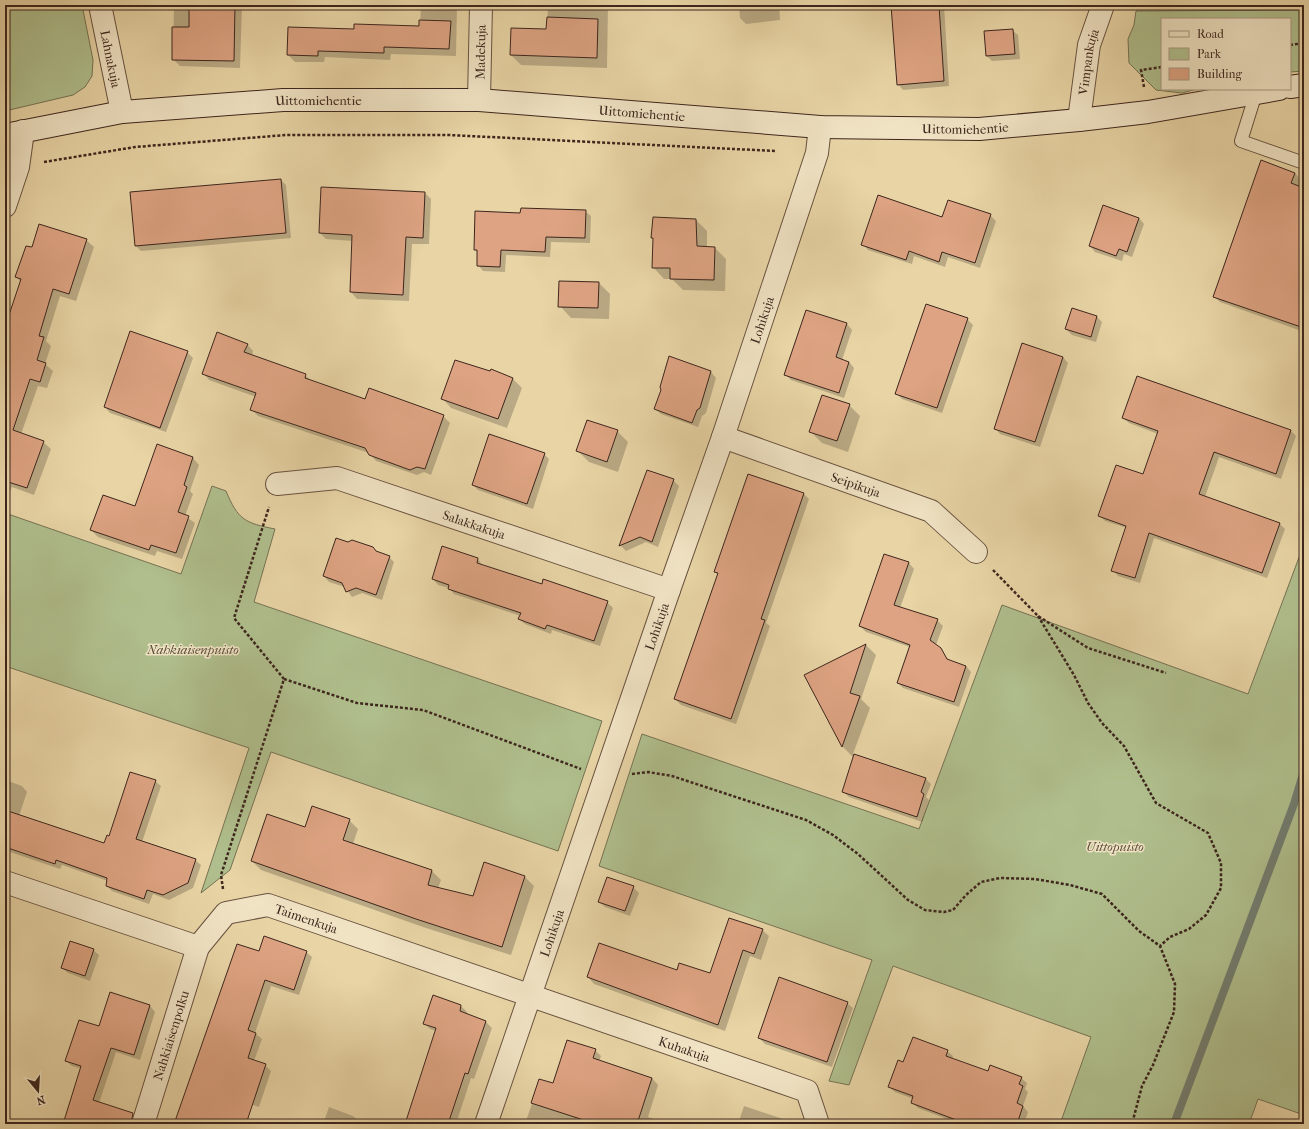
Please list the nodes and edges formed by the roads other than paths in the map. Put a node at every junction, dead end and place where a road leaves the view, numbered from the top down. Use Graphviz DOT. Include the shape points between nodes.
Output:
graph roads {
  1 [pos="100,5"];
  2 [pos="481,5"];
  3 [pos="1103,5"];
  4 [pos="1304,85"];
  5 [pos="1291,87"];
  6 [pos="1273,90"];
  7 [pos="1256,93"];
  8 [pos="479,100"];
  9 [pos="122,112"];
  10 [pos="1079,120"];
  11 [pos="820,127"];
  12 [pos="14,133"];
  13 [pos="1304,163"];
  14 [pos="5,206"];
  15 [pos="723,437"];
  16 [pos="277,484"];
  17 [pos="976,552"];
  18 [pos="669,590"];
  19 [pos="5,882"];
  20 [pos="198,947"];
  21 [pos="530,994"];
  22 [pos="143,1124"];
  23 [pos="486,1124"];
  24 [pos="816,1124"];
  1 -- 9 [label="street, Lahnakuja"];
  2 -- 8 [label="street, Madekuja"];
  3 -- 10 [label="street, Vimpankuja" via="1089,45"];
  4 -- 5 [label="street"];
  6 -- 7 [label="street, Uittomiehentie"];
  7 -- 10 [label="street, Uittomiehentie" via="1148,112"];
  7 -- 13 [label="lane" via="1241,141"];
  8 -- 9 [label="street, Uittomiehentie" via="282,100"];
  8 -- 11 [label="street, Uittomiehentie"];
  9 -- 12 [label="street, Uittomiehentie"];
  10 -- 11 [label="street, Uittomiehentie" via="978,129"];
  11 -- 15 [label="street, Lohikuja" via="818,153"];
  12 -- 14 [label="street" via="18,167"];
  15 -- 17 [label="street, Seipikuja" via="931,511"];
  15 -- 18 [label="street, Lohikuja"];
  16 -- 18 [label="street, Salakkakuja" via="337,478"];
  18 -- 21 [label="street, Lohikuja"];
  19 -- 20 [label="street"];
  20 -- 21 [label="street, Taimenkuja" via="226,913 268,905"];
  20 -- 22 [label="street, Nahkiaisenpolku"];
  21 -- 23 [label="street, Lohikuja"];
  21 -- 24 [label="street, Kuhakuja" via="807,1091"];
}
